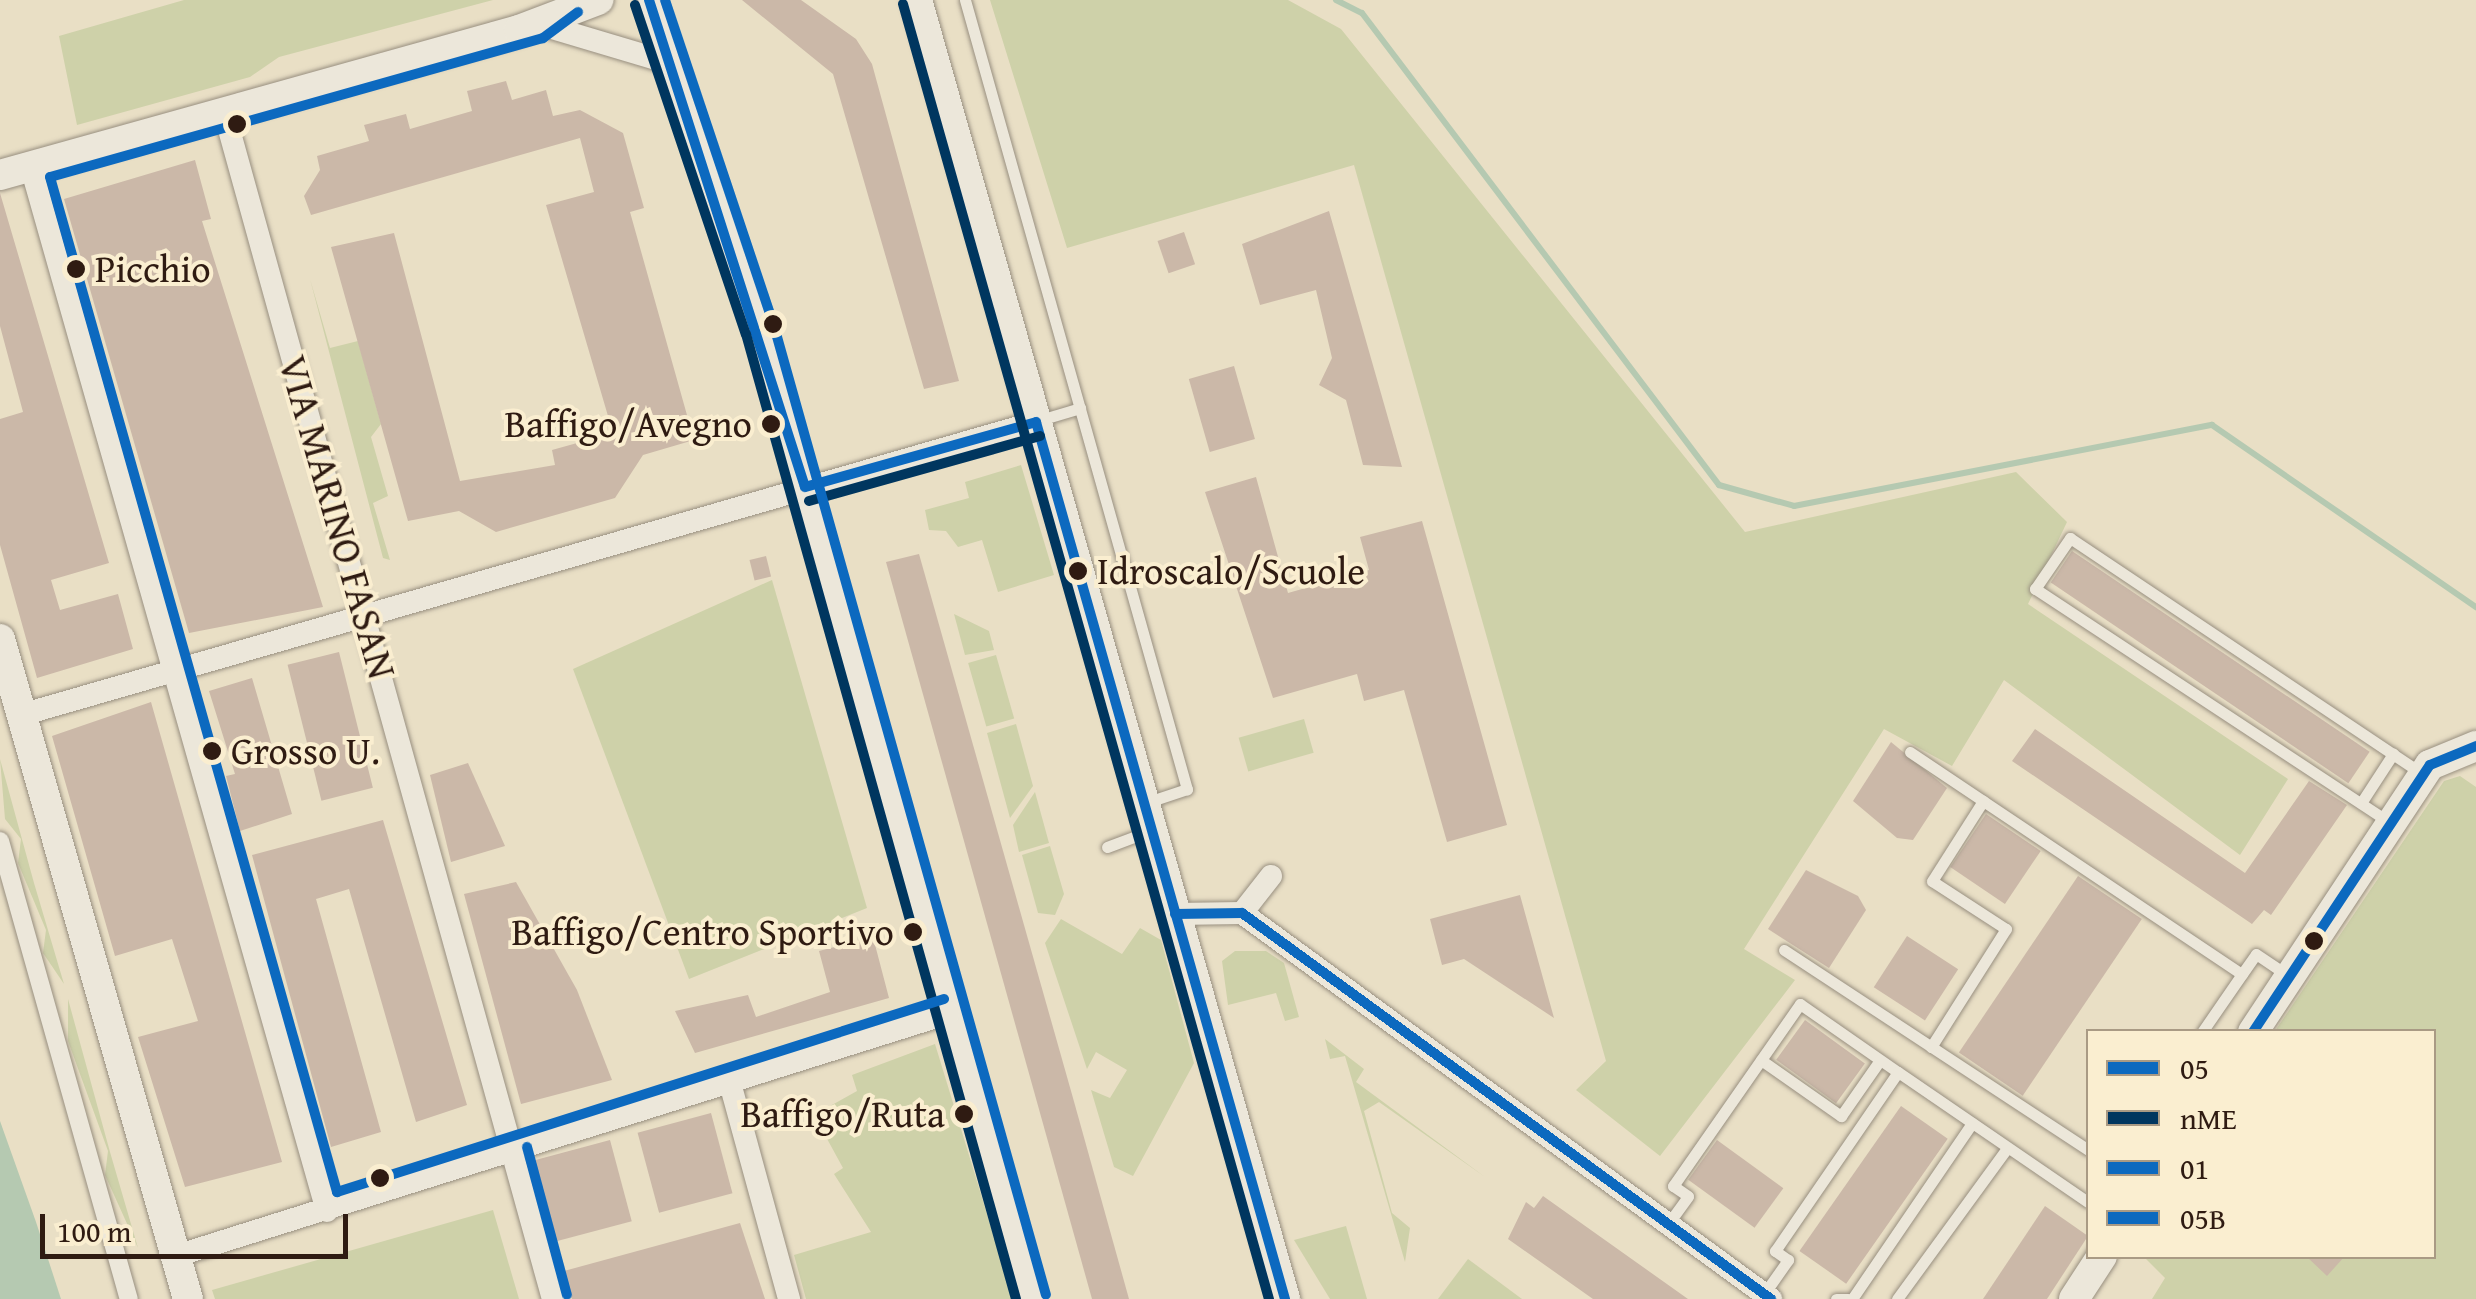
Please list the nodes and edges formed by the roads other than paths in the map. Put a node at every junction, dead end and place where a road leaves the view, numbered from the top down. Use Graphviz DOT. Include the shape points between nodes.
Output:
graph roads {
  1 [pos="568,0"];
  2 [pos="598,0"];
  3 [pos="649,0"];
  4 [pos="917,0"];
  5 [pos="966,0"];
  6 [pos="540,24"];
  7 [pos="673,64"];
  8 [pos="225,115"];
  9 [pos="31,166"];
  10 [pos="0,175"];
  11 [pos="1080,408"];
  12 [pos="1036,422"];
  13 [pos="805,486"];
  14 [pos="367,618"];
  15 [pos="0,640"];
  16 [pos="177,670"];
  17 [pos="21,715"];
  18 [pos="2476,746"];
  19 [pos="1910,752"];
  20 [pos="2394,754"];
  21 [pos="2423,774"];
  22 [pos="1983,801"];
  23 [pos="2360,804"];
  24 [pos="1148,816"];
  25 [pos="2391,823"];
  26 [pos="0,842"];
  27 [pos="1108,846"];
  28 [pos="1271,876"];
  29 [pos="1176,914"];
  30 [pos="1242,914"];
  31 [pos="1784,950"];
  32 [pos="2242,974"];
  33 [pos="2289,976"];
  34 [pos="949,1013"];
  35 [pos="2204,1029"];
  36 [pos="2255,1029"];
  37 [pos="1931,1047"];
  38 [pos="1761,1060"];
  39 [pos="1880,1060"];
  40 [pos="1898,1072"];
  41 [pos="730,1083"];
  42 [pos="1972,1124"];
  43 [pos="2006,1148"];
  44 [pos="2086,1149"];
  45 [pos="514,1151"];
  46 [pos="2086,1201"];
  47 [pos="327,1211"];
  48 [pos="1668,1224"];
  49 [pos="176,1256"];
  50 [pos="2100,1259"];
  51 [pos="1767,1296"];
  52 [pos="129,1299"];
  53 [pos="188,1299"];
  54 [pos="554,1299"];
  55 [pos="790,1299"];
  56 [pos="1032,1299"];
  57 [pos="1285,1299"];
  58 [pos="1836,1299"];
  59 [pos="1850,1299"];
  60 [pos="1897,1299"];
  61 [pos="2074,1299"];
  1 -- 6 [label="street"];
  2 -- 6 [label="street"];
  3 -- 7 [label="street"];
  4 -- 12 [label="street"];
  5 -- 11 [label="lane"];
  6 -- 7 [label="street"];
  6 -- 8 [label="street"];
  7 -- 13 [label="street"];
  8 -- 9 [label="street"];
  8 -- 14 [label="street, VIA MARINO FASAN"];
  9 -- 10 [label="street"];
  9 -- 16 [label="street"];
  11 -- 12 [label="lane"];
  11 -- 24 [label="lane" via="1187,789"];
  12 -- 13 [label="street"];
  12 -- 24 [label="street"];
  13 -- 14 [label="street"];
  13 -- 34 [label="street"];
  14 -- 16 [label="street"];
  14 -- 45 [label="street, VIA MARINO FASAN"];
  15 -- 17 [label="street"];
  16 -- 17 [label="street"];
  16 -- 47 [label="street"];
  17 -- 49 [label="street"];
  18 -- 21 [label="street" via="2445,752"];
  19 -- 22 [label="lane"];
  20 -- 21 [label="lane"];
  20 -- 23 [label="lane"];
  20 -- 23 [label="lane" via="2070,538 2035,590"];
  21 -- 25 [label="street"];
  22 -- 32 [label="lane"];
  22 -- 37 [label="lane" via="1932,881 2006,929"];
  23 -- 25 [label="lane"];
  24 -- 27 [label="lane"];
  24 -- 29 [label="street"];
  25 -- 33 [label="street"];
  26 -- 52 [label="street"];
  28 -- 30 [label="street"];
  29 -- 30 [label="street"];
  29 -- 57 [label="street"];
  30 -- 48 [label="street"];
  31 -- 37 [label="lane"];
  32 -- 33 [label="lane" via="2256,954"];
  32 -- 35 [label="lane"];
  33 -- 36 [label="street"];
  34 -- 41 [label="street"];
  34 -- 56 [label="street"];
  37 -- 44 [label="lane"];
  38 -- 39 [label="lane" via="1800,1004"];
  38 -- 39 [label="lane" via="1841,1116"];
  38 -- 48 [label="lane" via="1673,1186 1688,1196"];
  39 -- 40 [label="lane"];
  40 -- 42 [label="lane"];
  40 -- 51 [label="lane" via="1775,1251 1788,1260"];
  41 -- 45 [label="street"];
  41 -- 55 [label="street"];
  42 -- 43 [label="lane"];
  42 -- 59 [label="lane"];
  43 -- 46 [label="lane"];
  43 -- 60 [label="lane"];
  45 -- 47 [label="street"];
  45 -- 54 [label="street, VIA MARINO FASAN"];
  47 -- 49 [label="street"];
  48 -- 51 [label="street"];
  49 -- 53 [label="street"];
  50 -- 61 [label="street"];
  58 -- 59 [label="lane"];
}
